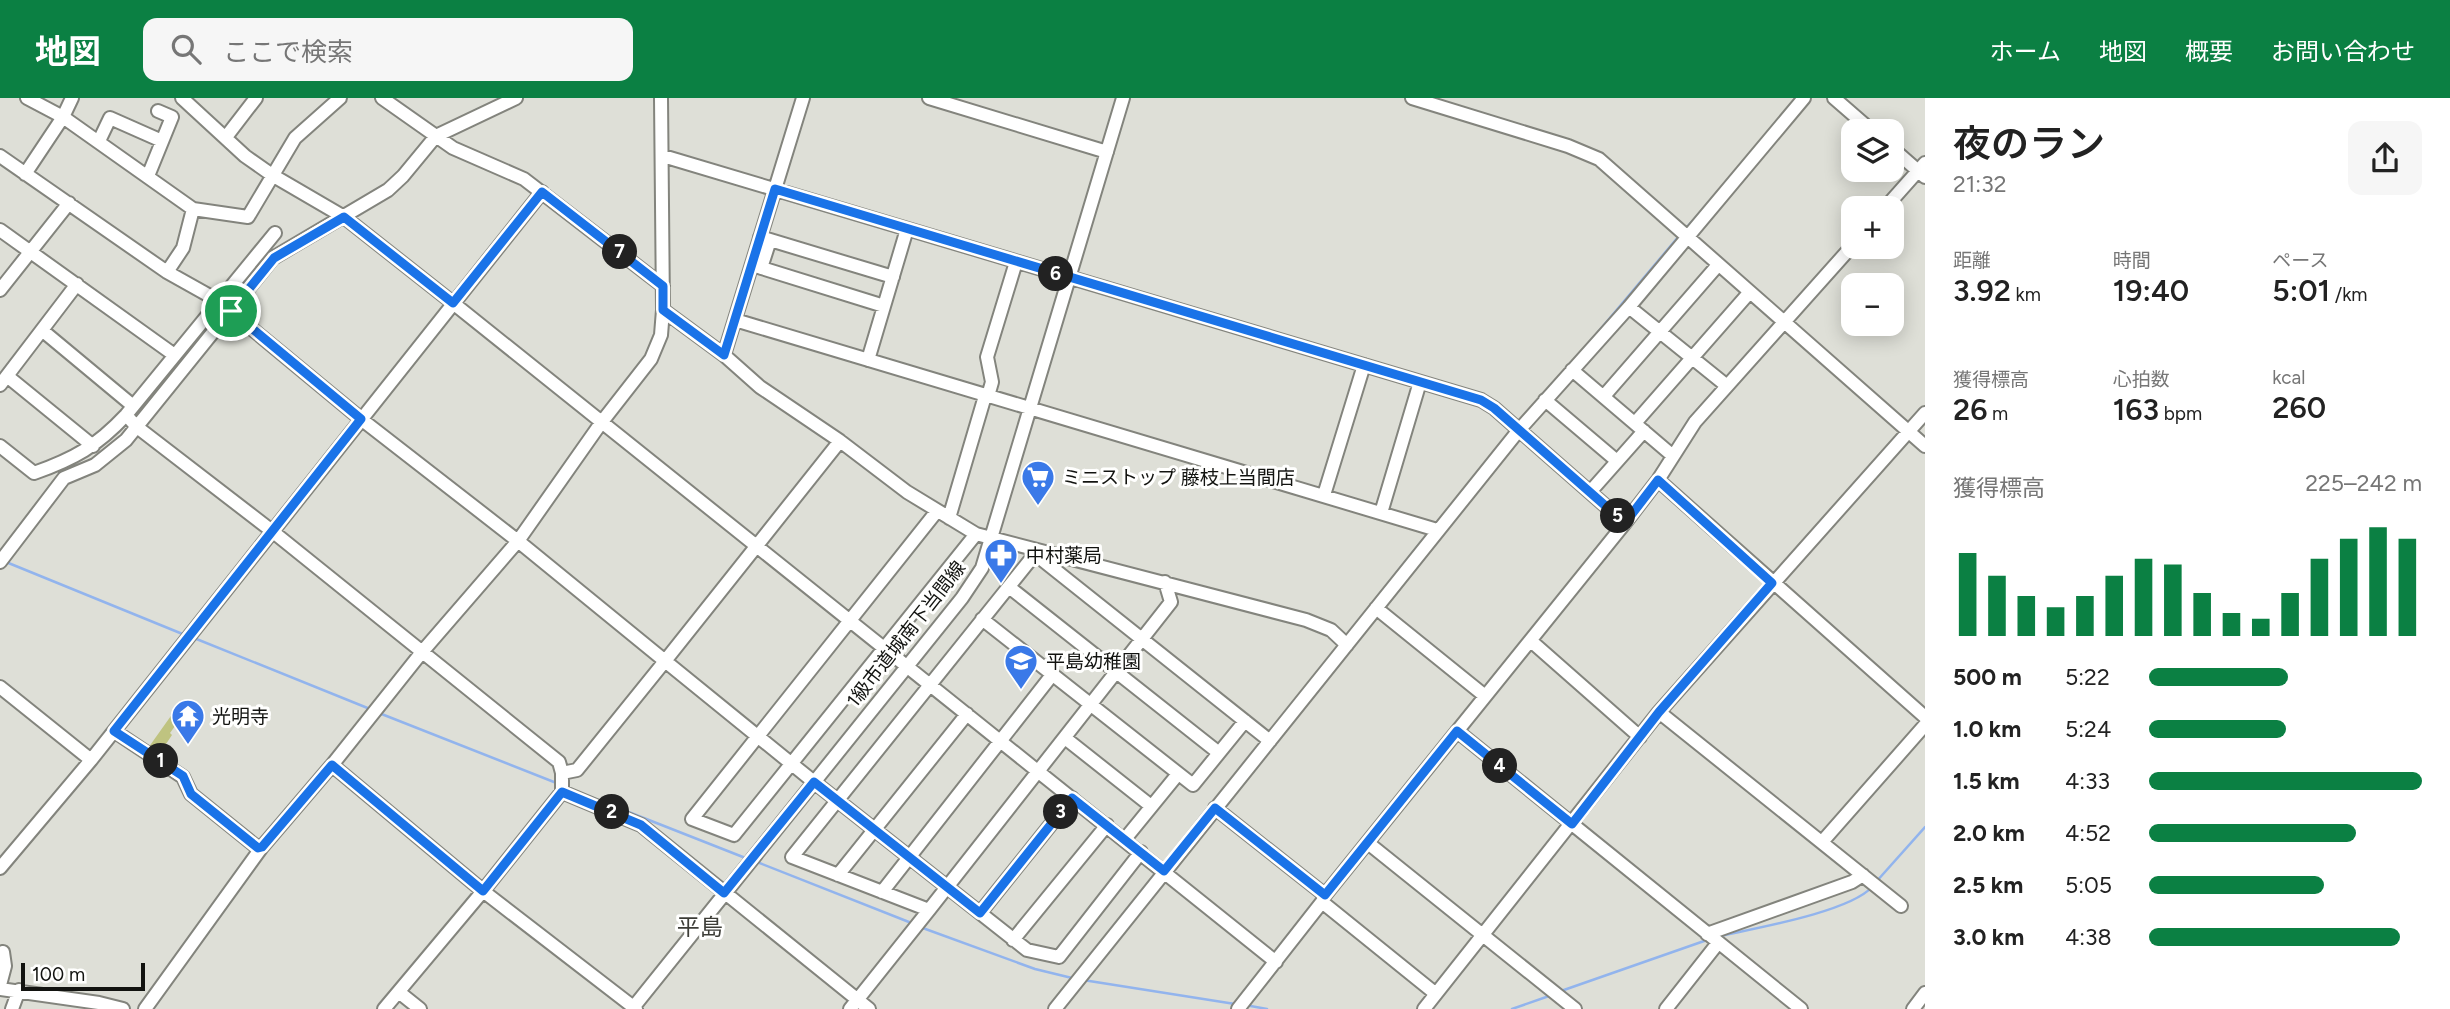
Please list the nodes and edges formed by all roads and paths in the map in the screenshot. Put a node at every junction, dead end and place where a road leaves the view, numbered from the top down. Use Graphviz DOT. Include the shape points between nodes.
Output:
graph roads {
  1 [pos="27,98"];
  2 [pos="72,98"];
  3 [pos="182,98"];
  4 [pos="256,98"];
  5 [pos="340,98"];
  6 [pos="382,98"];
  7 [pos="516,98"];
  8 [pos="661,98"];
  9 [pos="803,98"];
  10 [pos="929,98"];
  11 [pos="1123,98"];
  12 [pos="1412,98"];
  13 [pos="1804,98"];
  14 [pos="1834,98"];
  15 [pos="1443,102"];
  16 [pos="158,111"];
  17 [pos="63,117"];
  18 [pos="1858,119"];
  19 [pos="436,136"];
  20 [pos="226,137"];
  21 [pos="99,141"];
  22 [pos="162,141"];
  23 [pos="1107,152"];
  24 [pos="0,156"];
  25 [pos="663,156"];
  26 [pos="1904,157"];
  27 [pos="1923,170"];
  28 [pos="25,174"];
  29 [pos="272,175"];
  30 [pos="148,176"];
  31 [pos="775,189"];
  32 [pos="542,192"];
  33 [pos="1897,196"];
  34 [pos="69,203"];
  35 [pos="193,209"];
  36 [pos="344,217"];
  37 [pos="907,229"];
  38 [pos="0,230"];
  39 [pos="275,233"];
  40 [pos="1682,233"];
  41 [pos="765,239"];
  42 [pos="30,253"];
  43 [pos="1841,259"];
  44 [pos="1016,262"];
  45 [pos="1718,265"];
  46 [pos="757,266"];
  47 [pos="167,272"];
  48 [pos="892,278"];
  49 [pos="1070,278"];
  50 [pos="77,284"];
  51 [pos="663,286"];
  52 [pos="0,290"];
  53 [pos="1749,293"];
  54 [pos="218,300"];
  55 [pos="453,303"];
  56 [pos="884,306"];
  57 [pos="1629,307"];
  58 [pos="663,310"];
  59 [pos="231,311"];
  60 [pos="735,320"];
  61 [pos="1784,323"];
  62 [pos="43,331"];
  63 [pos="1660,332"];
  64 [pos="173,354"];
  65 [pos="724,355"];
  66 [pos="1691,359"];
  67 [pos="868,360"];
  68 [pos="1364,365"];
  69 [pos="1572,370"];
  70 [pos="3,381"];
  71 [pos="1420,382"];
  72 [pos="1727,387"];
  73 [pos="987,396"];
  74 [pos="1604,396"];
  75 [pos="1545,400"];
  76 [pos="1031,409"];
  77 [pos="129,410"];
  78 [pos="1925,413"];
  79 [pos="361,419"];
  80 [pos="601,423"];
  81 [pos="137,427"];
  82 [pos="1516,427"];
  83 [pos="1640,427"];
  84 [pos="1909,432"];
  85 [pos="840,441"];
  86 [pos="0,446"];
  87 [pos="93,446"];
  88 [pos="1925,446"];
  89 [pos="1673,456"];
  90 [pos="1617,461"];
  91 [pos="1658,480"];
  92 [pos="1590,492"];
  93 [pos="1324,495"];
  94 [pos="937,511"];
  95 [pos="1381,513"];
  96 [pos="949,518"];
  97 [pos="1625,523"];
  98 [pos="1437,530"];
  99 [pos="272,531"];
  100 [pos="976,534"];
  101 [pos="992,538"];
  102 [pos="518,541"];
  103 [pos="757,546"];
  104 [pos="1036,552"];
  105 [pos="3,558"];
  106 [pos="1165,582"];
  107 [pos="1772,583"];
  108 [pos="1009,587"];
  109 [pos="1376,608"];
  110 [pos="982,619"];
  111 [pos="851,620"];
  112 [pos="1143,639"];
  113 [pos="1531,641"];
  114 [pos="1347,645"];
  115 [pos="885,647"];
  116 [pos="422,652"];
  117 [pos="665,661"];
  118 [pos="907,665"];
  119 [pos="1117,672"];
  120 [pos="1052,675"];
  121 [pos="930,683"];
  122 [pos="0,687"];
  123 [pos="1485,696"];
  124 [pos="1091,705"];
  125 [pos="1659,712"];
  126 [pos="967,714"];
  127 [pos="1925,717"];
  128 [pos="1245,721"];
  129 [pos="1925,725"];
  130 [pos="114,731"];
  131 [pos="1457,731"];
  132 [pos="1640,737"];
  133 [pos="758,738"];
  134 [pos="1065,738"];
  135 [pos="1001,740"];
  136 [pos="1270,741"];
  137 [pos="1219,753"];
  138 [pos="91,760"];
  139 [pos="791,764"];
  140 [pos="332,765"];
  141 [pos="1040,771"];
  142 [pos="562,773"];
  143 [pos="1178,774"];
  144 [pos="814,782"];
  145 [pos="562,792"];
  146 [pos="1072,798"];
  147 [pos="836,801"];
  148 [pos="1151,807"];
  149 [pos="1215,808"];
  150 [pos="1572,824"];
  151 [pos="1107,825"];
  152 [pos="874,830"];
  153 [pos="1125,839"];
  154 [pos="1822,842"];
  155 [pos="1368,843"];
  156 [pos="262,847"];
  157 [pos="1141,852"];
  158 [pos="908,858"];
  159 [pos="0,868"];
  160 [pos="1164,871"];
  161 [pos="838,875"];
  162 [pos="1863,875"];
  163 [pos="947,888"];
  164 [pos="483,891"];
  165 [pos="882,891"];
  166 [pos="724,893"];
  167 [pos="1324,898"];
  168 [pos="1901,906"];
  169 [pos="929,910"];
  170 [pos="980,913"];
  171 [pos="1483,934"];
  172 [pos="1707,934"];
  173 [pos="1013,940"];
  174 [pos="1718,943"];
  175 [pos="3,952"];
  176 [pos="1276,961"];
  177 [pos="0,987"];
  178 [pos="19,990"];
  179 [pos="400,993"];
  180 [pos="1925,993"];
  181 [pos="1436,994"];
  182 [pos="853,1004"];
  183 [pos="634,1008"];
  184 [pos="12,1009"];
  185 [pos="123,1009"];
  186 [pos="145,1009"];
  187 [pos="384,1009"];
  188 [pos="420,1009"];
  189 [pos="869,1009"];
  190 [pos="1055,1009"];
  191 [pos="1238,1009"];
  192 [pos="1424,1009"];
  193 [pos="1575,1009"];
  194 [pos="1666,1009"];
  195 [pos="1801,1009"];
  196 [pos="1913,1009"];
  1 -- 17 [label="street"];
  2 -- 17 [label="street"];
  3 -- 20 [label="street"];
  4 -- 20 [label="street"];
  5 -- 29 [label="street" via="295,138"];
  6 -- 19 [label="street"];
  7 -- 19 [label="street"];
  8 -- 25 [label="street"];
  9 -- 31 [label="street"];
  10 -- 23 [label="street"];
  11 -- 23 [label="street, 1級市道城南下当間線"];
  12 -- 15 [label="street"];
  13 -- 40 [label="street"];
  14 -- 18 [label="street"];
  15 -- 40 [label="street" via="1599,159"];
  16 -- 22 [label="street" via="172,117"];
  17 -- 21 [label="street"];
  17 -- 28 [label="street"];
  19 -- 32 [label="street"];
  19 -- 36 [label="street" via="388,190"];
  20 -- 29 [label="street"];
  21 -- 22 [label="street" via="110,118"];
  21 -- 30 [label="street"];
  22 -- 30 [label="street"];
  23 -- 49 [label="street, 1級市道城南下当間線"];
  24 -- 28 [label="street"];
  25 -- 31 [label="street"];
  25 -- 51 [label="street"];
  26 -- 27 [label="street"];
  27 -- 33 [label="street"];
  28 -- 34 [label="street"];
  29 -- 35 [label="street" via="248,217"];
  29 -- 36 [label="street"];
  30 -- 35 [label="street"];
  31 -- 37 [label="street"];
  31 -- 41 [label="street"];
  32 -- 51 [label="street"];
  32 -- 55 [label="street"];
  34 -- 42 [label="street"];
  34 -- 47 [label="street"];
  35 -- 47 [label="street" via="183,248"];
  36 -- 55 [label="street"];
  36 -- 59 [label="street" via="274,258"];
  37 -- 44 [label="street"];
  37 -- 48 [label="street"];
  38 -- 42 [label="street"];
  39 -- 54 [label="street"];
  40 -- 45 [label="street"];
  40 -- 57 [label="street"];
  41 -- 46 [label="street"];
  41 -- 48 [label="street"];
  42 -- 50 [label="street"];
  42 -- 52 [label="street"];
  43 -- 61 [label="street"];
  44 -- 49 [label="street"];
  44 -- 73 [label="street" via="988,357 992,382"];
  45 -- 53 [label="street"];
  45 -- 63 [label="street"];
  46 -- 56 [label="street"];
  46 -- 60 [label="street"];
  47 -- 54 [label="street"];
  48 -- 56 [label="street"];
  49 -- 68 [label="street"];
  49 -- 76 [label="street, 1級市道城南下当間線"];
  50 -- 62 [label="street"];
  50 -- 64 [label="street"];
  51 -- 58 [label="street"];
  53 -- 61 [label="street"];
  53 -- 66 [label="street"];
  54 -- 59 [label="street"];
  54 -- 64 [label="street"];
  55 -- 79 [label="street"];
  55 -- 80 [label="street"];
  56 -- 67 [label="street"];
  57 -- 63 [label="street"];
  57 -- 69 [label="street"];
  58 -- 65 [label="street"];
  58 -- 80 [label="street" via="661,335 652,359"];
  59 -- 79 [label="street"];
  59 -- 81 [label="street"];
  60 -- 65 [label="street"];
  60 -- 67 [label="street"];
  61 -- 72 [label="street"];
  61 -- 84 [label="street"];
  62 -- 70 [label="street"];
  62 -- 77 [label="street"];
  63 -- 66 [label="street"];
  63 -- 74 [label="street"];
  64 -- 77 [label="street"];
  65 -- 85 [label="street" via="760,387"];
  66 -- 72 [label="street"];
  66 -- 83 [label="street"];
  67 -- 73 [label="street"];
  68 -- 71 [label="street"];
  68 -- 93 [label="street"];
  69 -- 74 [label="street"];
  69 -- 75 [label="street"];
  70 -- 87 [label="street"];
  71 -- 82 [label="street" via="1481,400"];
  71 -- 95 [label="street"];
  72 -- 89 [label="street" via="1695,422"];
  73 -- 76 [label="street"];
  73 -- 96 [label="street"];
  74 -- 83 [label="street"];
  75 -- 82 [label="street"];
  75 -- 90 [label="street"];
  76 -- 93 [label="street"];
  76 -- 101 [label="street, 1級市道城南下当間線"];
  77 -- 81 [label="street"];
  77 -- 87 [label="street"];
  78 -- 84 [label="street"];
  79 -- 99 [label="street"];
  79 -- 102 [label="street"];
  80 -- 102 [label="street"];
  80 -- 103 [label="street"];
  81 -- 99 [label="street"];
  81 -- 105 [label="street" via="95,465 65,478"];
  82 -- 92 [label="street"];
  82 -- 98 [label="street"];
  83 -- 89 [label="street"];
  83 -- 90 [label="street"];
  84 -- 88 [label="street"];
  84 -- 107 [label="street"];
  85 -- 94 [label="street"];
  85 -- 103 [label="street"];
  86 -- 87 [label="street" via="34,473"];
  89 -- 91 [label="street"];
  90 -- 92 [label="street"];
  91 -- 97 [label="street"];
  91 -- 107 [label="street"];
  92 -- 97 [label="street"];
  93 -- 95 [label="street"];
  94 -- 96 [label="street"];
  94 -- 111 [label="street"];
  95 -- 98 [label="street"];
  96 -- 100 [label="street"];
  97 -- 113 [label="street"];
  98 -- 109 [label="street"];
  99 -- 116 [label="street"];
  99 -- 130 [label="street"];
  100 -- 101 [label="street"];
  100 -- 115 [label="street"];
  101 -- 104 [label="street"];
  101 -- 118 [label="street, 1級市道城南下当間線" via="974,582"];
  102 -- 116 [label="street"];
  102 -- 117 [label="street"];
  103 -- 111 [label="street"];
  103 -- 117 [label="street"];
  104 -- 106 [label="street"];
  104 -- 108 [label="street"];
  104 -- 112 [label="street"];
  106 -- 112 [label="street" via="1171,602"];
  106 -- 114 [label="street" via="1306,620 1331,630"];
  107 -- 125 [label="street"];
  107 -- 127 [label="street"];
  108 -- 110 [label="street"];
  108 -- 119 [label="street"];
  109 -- 114 [label="street"];
  109 -- 123 [label="street"];
  110 -- 120 [label="street"];
  110 -- 121 [label="street"];
  111 -- 115 [label="street"];
  111 -- 133 [label="street"];
  112 -- 119 [label="street"];
  112 -- 128 [label="street"];
  113 -- 123 [label="street"];
  113 -- 132 [label="street"];
  114 -- 136 [label="street"];
  115 -- 118 [label="street"];
  115 -- 139 [label="street"];
  116 -- 140 [label="street"];
  116 -- 142 [label="street" via="559,762"];
  117 -- 133 [label="street"];
  117 -- 142 [label="street" via="577,770"];
  118 -- 121 [label="street"];
  118 -- 144 [label="street, 1級市道城南下当間線"];
  119 -- 124 [label="street"];
  119 -- 137 [label="street"];
  120 -- 124 [label="street"];
  120 -- 135 [label="street"];
  121 -- 126 [label="street"];
  121 -- 147 [label="street"];
  122 -- 138 [label="street"];
  123 -- 131 [label="street"];
  124 -- 134 [label="street"];
  124 -- 143 [label="street"];
  125 -- 132 [label="street"];
  125 -- 154 [label="street"];
  126 -- 135 [label="street"];
  126 -- 152 [label="street"];
  128 -- 136 [label="street"];
  128 -- 137 [label="street"];
  129 -- 154 [label="street"];
  130 -- 138 [label="street"];
  130 -- 156 [label="street" via="183,776 191,794"];
  131 -- 150 [label="street"];
  131 -- 155 [label="street"];
  132 -- 150 [label="street"];
  133 -- 139 [label="street"];
  133 -- 139 [label="street" via="692,819 734,835"];
  134 -- 141 [label="street"];
  134 -- 148 [label="street"];
  135 -- 141 [label="street"];
  135 -- 158 [label="street"];
  136 -- 149 [label="street"];
  137 -- 143 [label="street" via="1193,785"];
  138 -- 159 [label="street"];
  139 -- 144 [label="street"];
  140 -- 156 [label="street"];
  140 -- 164 [label="street"];
  141 -- 146 [label="street"];
  141 -- 163 [label="street"];
  142 -- 145 [label="street"];
  143 -- 148 [label="street"];
  144 -- 147 [label="street"];
  144 -- 166 [label="street, 1級市道城南下当間線"];
  145 -- 164 [label="street"];
  145 -- 166 [label="street" via="641,825"];
  146 -- 151 [label="street"];
  146 -- 170 [label="street"];
  147 -- 152 [label="street"];
  147 -- 161 [label="street" via="792,857"];
  148 -- 153 [label="street"];
  149 -- 160 [label="street"];
  149 -- 167 [label="street"];
  150 -- 171 [label="street"];
  150 -- 172 [label="street"];
  151 -- 153 [label="street"];
  151 -- 173 [label="street"];
  152 -- 158 [label="street"];
  152 -- 161 [label="street"];
  153 -- 157 [label="street"];
  154 -- 162 [label="street"];
  155 -- 167 [label="street"];
  155 -- 171 [label="street"];
  156 -- 186 [label="street"];
  157 -- 160 [label="street"];
  157 -- 173 [label="street" via="1059,957 1027,950"];
  158 -- 163 [label="street"];
  158 -- 165 [label="street"];
  160 -- 176 [label="street"];
  160 -- 190 [label="street"];
  161 -- 165 [label="street"];
  162 -- 168 [label="street"];
  162 -- 172 [label="street"];
  163 -- 169 [label="street"];
  163 -- 170 [label="street"];
  164 -- 179 [label="street"];
  164 -- 183 [label="street"];
  165 -- 169 [label="street"];
  166 -- 182 [label="street"];
  166 -- 183 [label="street, 1級市道城南下当間線"];
  167 -- 176 [label="street"];
  167 -- 181 [label="street"];
  169 -- 182 [label="street"];
  170 -- 173 [label="street"];
  171 -- 181 [label="street"];
  171 -- 193 [label="street"];
  172 -- 174 [label="street"];
  174 -- 194 [label="street"];
  174 -- 195 [label="street"];
  175 -- 177 [label="street"];
  176 -- 191 [label="street"];
  177 -- 178 [label="street"];
  178 -- 184 [label="street"];
  178 -- 185 [label="street"];
  179 -- 187 [label="street"];
  179 -- 188 [label="street"];
  180 -- 196 [label="street"];
  181 -- 192 [label="street"];
  182 -- 189 [label="street"];
}
